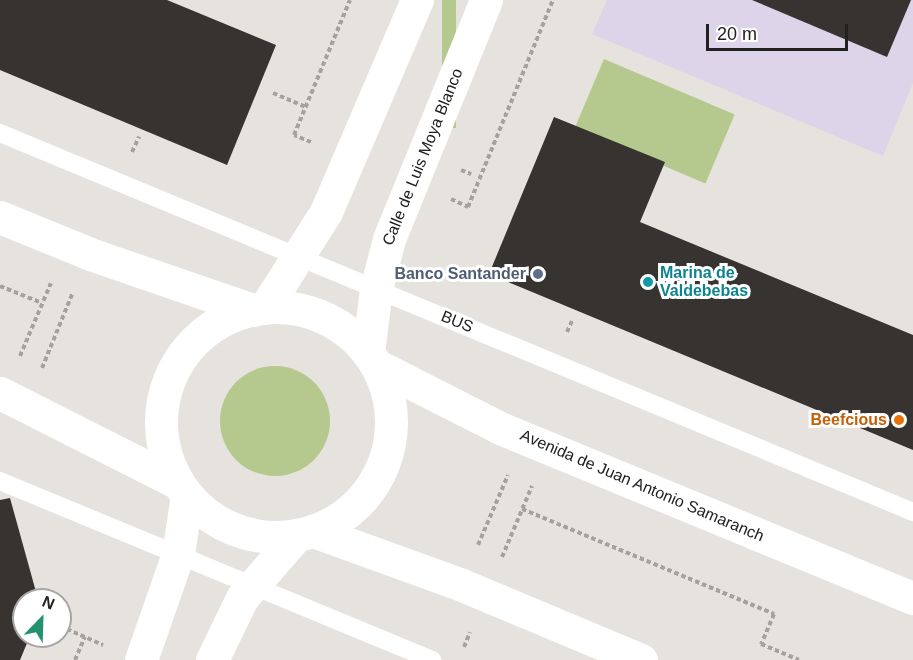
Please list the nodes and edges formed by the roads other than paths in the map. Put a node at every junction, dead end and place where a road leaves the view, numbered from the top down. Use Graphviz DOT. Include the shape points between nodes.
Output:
graph roads {
  1 [pos="417,0"];
  2 [pos="486,0"];
  3 [pos="0,133"];
  4 [pos="0,217"];
  5 [pos="297,256"];
  6 [pos="376,289"];
  7 [pos="259,309"];
  8 [pos="372,359"];
  9 [pos="0,393"];
  10 [pos="0,481"];
  11 [pos="183,489"];
  12 [pos="913,512"];
  13 [pos="305,533"];
  14 [pos="178,554"];
  15 [pos="253,585"];
  16 [pos="913,598"];
  17 [pos="141,660"];
  18 [pos="212,660"];
  19 [pos="432,660"];
  20 [pos="641,660"];
  1 -- 5 [label="street" via="326,212"];
  2 -- 6 [label="street, Calle de Luis Moya Blanco" via="392,230"];
  3 -- 5 [label="lane, BUS"];
  4 -- 7 [label="street" via="90,254"];
  5 -- 6 [label="lane, BUS"];
  5 -- 7 [label="street"];
  6 -- 8 [label="street, Calle de Luis Moya Blanco"];
  6 -- 12 [label="lane, BUS"];
  7 -- 8 [label="street" via="288,308 324,318 352,336"];
  7 -- 11 [label="street" via="218,323 201,335 172,373 161,421 163,443"];
  8 -- 13 [label="street" via="390,406 386,457 365,496 349,512"];
  8 -- 16 [label="street, Avenida de Juan Antonio Samaranch" via="500,428"];
  9 -- 11 [label="street"];
  10 -- 14 [label="lane"];
  11 -- 13 [label="street" via="208,515 233,529 267,536"];
  11 -- 14 [label="street"];
  13 -- 15 [label="street"];
  13 -- 20 [label="street" via="451,581"];
  14 -- 15 [label="lane"];
  14 -- 17 [label="street"];
  15 -- 18 [label="street" via="230,619"];
  15 -- 19 [label="lane"];
}
